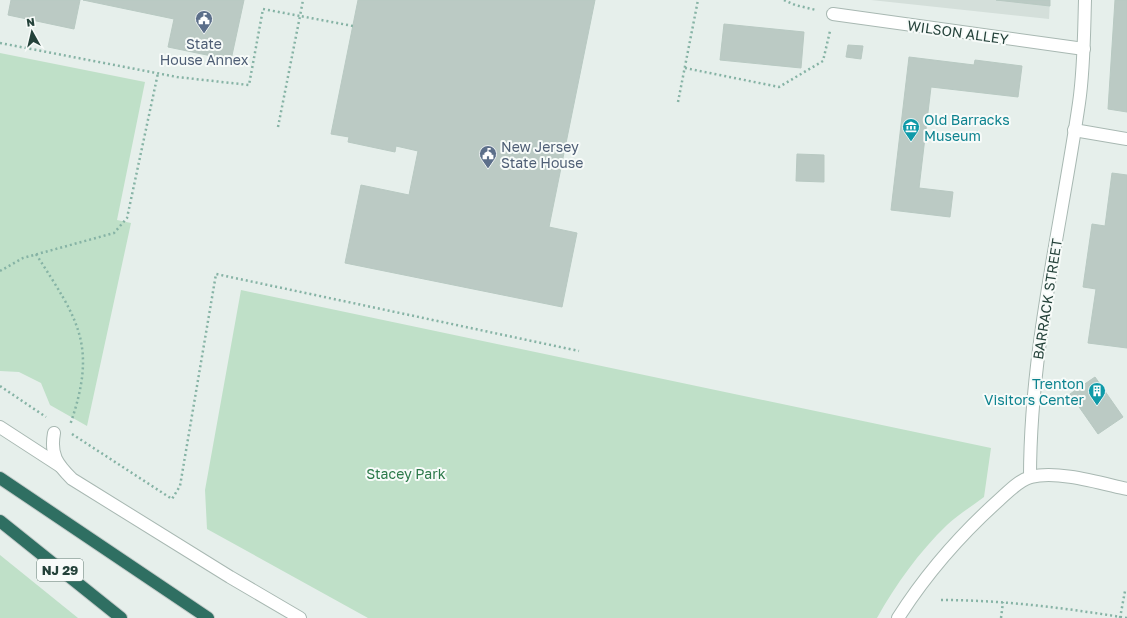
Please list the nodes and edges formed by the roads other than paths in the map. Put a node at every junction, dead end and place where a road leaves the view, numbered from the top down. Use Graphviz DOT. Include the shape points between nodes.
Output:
graph roads {
  1 [pos="1085,0"];
  2 [pos="833,14"];
  3 [pos="1084,50"];
  4 [pos="1074,130"];
  5 [pos="1127,139"];
  6 [pos="0,427"];
  7 [pos="54,433"];
  8 [pos="61,467"];
  9 [pos="1030,477"];
  10 [pos="0,478"];
  11 [pos="1127,489"];
  12 [pos="0,521"];
  13 [pos="121,618"];
  14 [pos="208,618"];
  15 [pos="300,618"];
  16 [pos="898,618"];
  1 -- 3 [label="street, BARRACK STREET"];
  2 -- 3 [label="street, WILSON ALLEY"];
  3 -- 4 [label="street, BARRACK STREET"];
  4 -- 5 [label="street"];
  4 -- 9 [label="street, BARRACK STREET" via="1039,343 1031,411"];
  6 -- 8 [label="street"];
  7 -- 8 [label="street" via="54,456"];
  8 -- 15 [label="street" via="72,479"];
  9 -- 11 [label="street" via="1064,477"];
  9 -- 16 [label="street" via="1011,488 980,517 920,584"];
  10 -- 14 [label="highway"];
  12 -- 13 [label="highway, NJ 29"];
}
